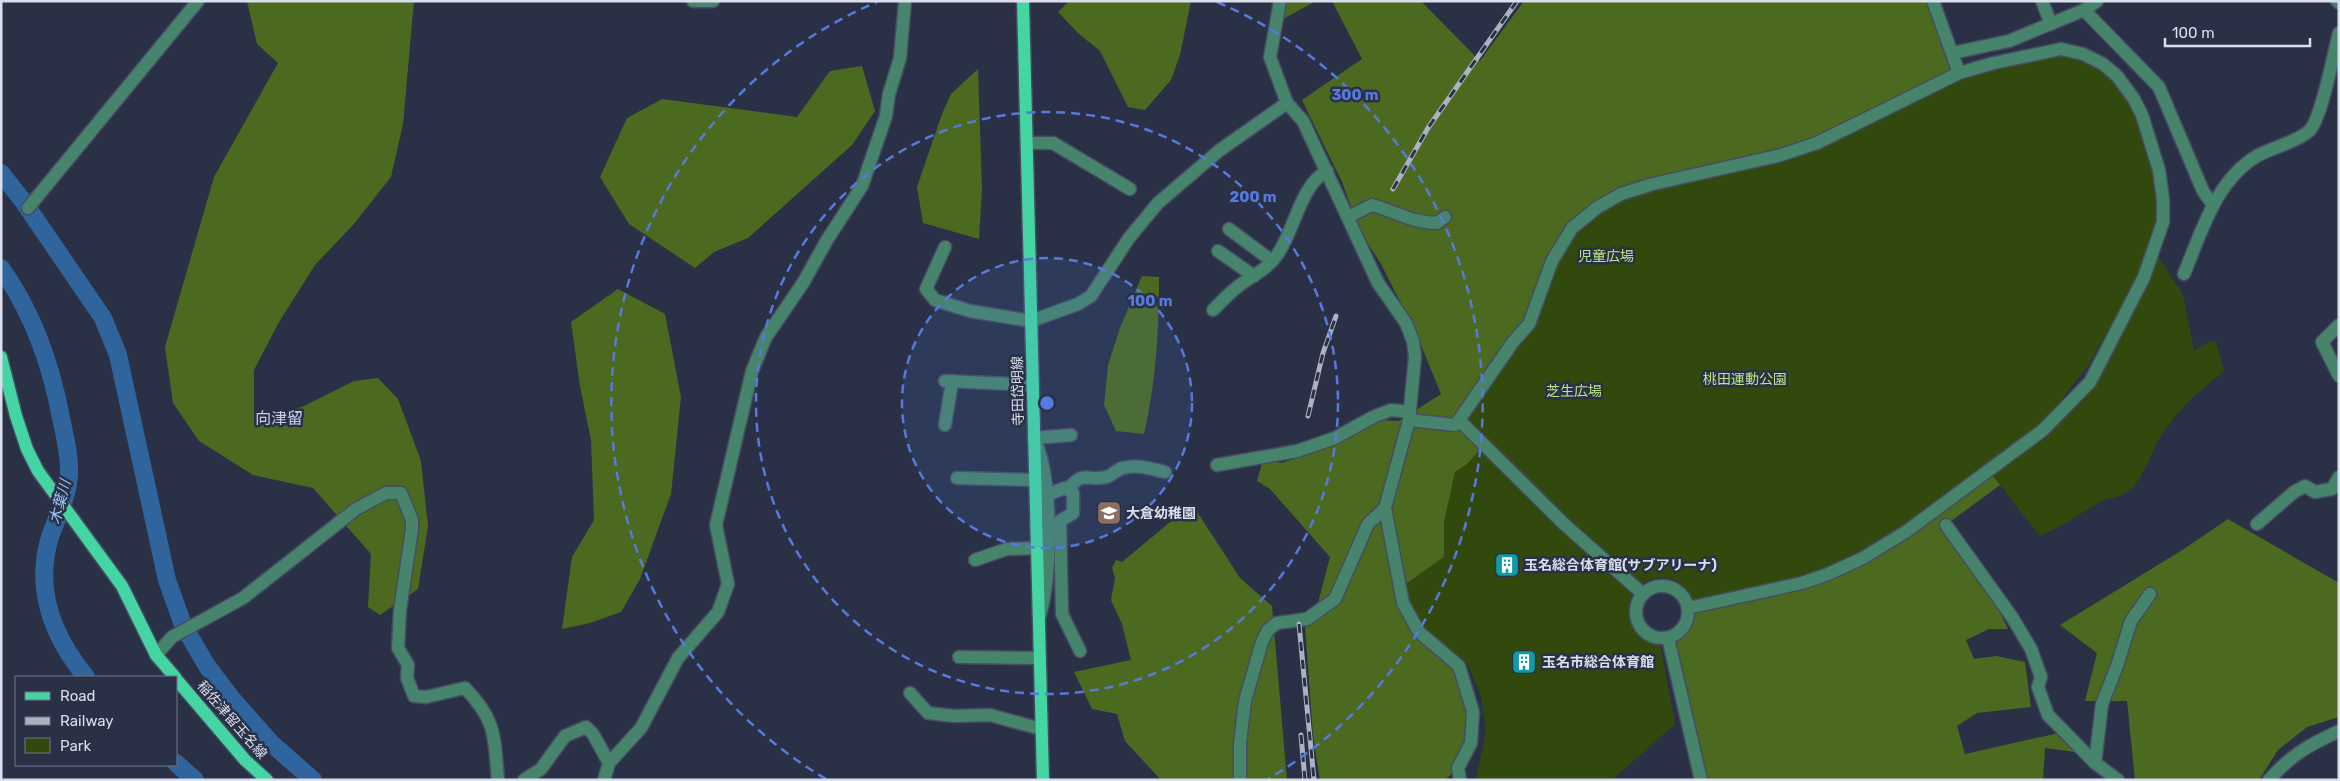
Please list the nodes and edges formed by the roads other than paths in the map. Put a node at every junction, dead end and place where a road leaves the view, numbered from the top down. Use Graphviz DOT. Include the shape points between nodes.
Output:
graph roads {
  1 [pos="198,1"];
  2 [pos="693,1"];
  3 [pos="713,1"];
  4 [pos="905,1"];
  5 [pos="1023,1"];
  6 [pos="1280,1"];
  7 [pos="1932,1"];
  8 [pos="2042,1"];
  9 [pos="2097,1"];
  10 [pos="2084,10"];
  11 [pos="2051,24"];
  12 [pos="2339,33"];
  13 [pos="1952,53"];
  14 [pos="1959,73"];
  15 [pos="1287,103"];
  16 [pos="1027,143"];
  17 [pos="1327,171"];
  18 [pos="1130,189"];
  19 [pos="2213,205"];
  20 [pos="28,208"];
  21 [pos="1348,217"];
  22 [pos="1444,217"];
  23 [pos="1229,229"];
  24 [pos="945,247"];
  25 [pos="1218,251"];
  26 [pos="1272,261"];
  27 [pos="2184,274"];
  28 [pos="1254,276"];
  29 [pos="1213,310"];
  30 [pos="1031,321"];
  31 [pos="2339,325"];
  32 [pos="1,357"];
  33 [pos="2339,376"];
  34 [pos="1033,385"];
  35 [pos="1409,416"];
  36 [pos="1459,420"];
  37 [pos="946,424"];
  38 [pos="1070,435"];
  39 [pos="1034,438"];
  40 [pos="1217,465"];
  41 [pos="1165,472"];
  42 [pos="2339,477"];
  43 [pos="957,478"];
  44 [pos="1035,480"];
  45 [pos="1068,490"];
  46 [pos="1046,495"];
  47 [pos="1385,508"];
  48 [pos="1048,515"];
  49 [pos="1060,521"];
  50 [pos="2257,524"];
  51 [pos="1946,525"];
  52 [pos="1037,548"];
  53 [pos="975,560"];
  54 [pos="1643,594"];
  55 [pos="2150,594"];
  56 [pos="1688,608"];
  57 [pos="1039,619"];
  58 [pos="1668,638"];
  59 [pos="1080,651"];
  60 [pos="156,655"];
  61 [pos="959,657"];
  62 [pos="1040,658"];
  63 [pos="174,676"];
  64 [pos="178,680"];
  65 [pos="910,693"];
  66 [pos="1041,729"];
  67 [pos="2339,732"];
  68 [pos="609,763"];
  69 [pos="2095,763"];
  70 [pos="266,780"];
  71 [pos="498,780"];
  72 [pos="524,780"];
  73 [pos="604,780"];
  74 [pos="1043,780"];
  75 [pos="1240,780"];
  76 [pos="1460,780"];
  77 [pos="1701,780"];
  78 [pos="2118,780"];
  79 [pos="2269,780"];
  1 -- 20 [label="street"];
  2 -- 3 [label="street"];
  4 -- 68 [label="street" via="900,58 886,116 862,186 803,283 766,336 752,371 716,525 728,584 718,612 678,658 641,728"];
  5 -- 16 [label="main road, 寺田岱明線"];
  6 -- 15 [label="street" via="1270,57"];
  7 -- 13 [label="street"];
  8 -- 11 [label="street"];
  9 -- 10 [label="street"];
  10 -- 11 [label="street"];
  10 -- 19 [label="street" via="2158,87 2203,192"];
  11 -- 13 [label="street" via="2009,41"];
  12 -- 19 [label="street" via="2318,116 2310,131 2247,163"];
  13 -- 14 [label="street"];
  14 -- 36 [label="street" via="1817,143 1781,155 1653,184 1621,194 1598,207 1572,228 1543,284 1529,324"];
  14 -- 56 [label="street" via="2061,49 2083,54 2117,76 2142,115 2163,199 2163,222 2144,277 2090,382 2043,430 1907,531 1863,558 1828,574 1802,583"];
  15 -- 17 [label="street" via="1303,121"];
  15 -- 30 [label="street" via="1220,150 1158,203 1128,238 1091,296"];
  16 -- 18 [label="street" via="1053,143"];
  16 -- 30 [label="main road, 寺田岱明線"];
  17 -- 21 [label="street"];
  17 -- 26 [label="street" via="1310,184 1288,237"];
  19 -- 27 [label="street"];
  21 -- 22 [label="street" via="1372,205 1414,221 1437,223"];
  21 -- 35 [label="street" via="1378,284 1406,323 1413,341 1415,358"];
  23 -- 26 [label="street"];
  24 -- 30 [label="street" via="926,289 935,300 970,311"];
  25 -- 28 [label="street"];
  26 -- 28 [label="street"];
  28 -- 29 [label="street" via="1228,294"];
  30 -- 34 [label="main road, 寺田岱明線"];
  31 -- 33 [label="street" via="2322,342"];
  32 -- 60 [label="main road, 稲佐津留玉名線" via="27,449 53,493 122,586"];
  34 -- 37 [label="street" via="949,382"];
  34 -- 39 [label="main road, 寺田岱明線"];
  35 -- 36 [label="street" via="1455,426"];
  35 -- 40 [label="street" via="1391,410 1373,416 1335,438 1296,452"];
  35 -- 47 [label="street"];
  36 -- 54 [label="street" via="1564,524"];
  38 -- 39 [label="street"];
  39 -- 44 [label="main road, 寺田岱明線"];
  39 -- 46 [label="street" via="1040,452"];
  41 -- 45 [label="street" via="1140,466 1121,468 1106,478 1086,476 1075,480"];
  42 -- 50 [label="street" via="2332,488 2315,492 2305,486 2294,492"];
  43 -- 44 [label="street"];
  44 -- 52 [label="main road, 寺田岱明線"];
  45 -- 46 [label="street" via="1065,488"];
  45 -- 49 [label="street" via="1072,493 1073,513"];
  46 -- 48 [label="street"];
  47 -- 75 [label="street" via="1368,524 1335,599 1307,619 1277,623 1268,630 1245,701"];
  47 -- 76 [label="street" via="1403,603 1419,632 1459,666 1473,712 1471,743 1458,768"];
  48 -- 49 [label="street"];
  48 -- 57 [label="street" via="1045,597"];
  49 -- 59 [label="street" via="1062,614"];
  51 -- 69 [label="street" via="2031,649 2041,677 2038,687 2048,715"];
  52 -- 53 [label="street" via="1007,549"];
  52 -- 57 [label="main road, 寺田岱明線"];
  54 -- 56 [label="street" via="1657,586 1674,588"];
  54 -- 58 [label="street" via="1636,608 1639,625 1651,636"];
  55 -- 69 [label="street" via="2131,621 2102,704"];
  56 -- 58 [label="street" via="1684,627"];
  57 -- 62 [label="main road, 寺田岱明線"];
  58 -- 77 [label="street"];
  60 -- 63 [label="main road, 稲佐津留玉名線"];
  60 -- 71 [label="street" via="172,637 243,598 356,509 386,493 401,494 412,520 398,648 408,665 407,678 414,696 426,697 465,688 478,702 486,711 494,734"];
  61 -- 62 [label="street"];
  62 -- 66 [label="main road, 寺田岱明線"];
  64 -- 70 [label="main road, 稲佐津留玉名線"];
  65 -- 66 [label="street" via="928,713 990,715"];
  66 -- 74 [label="main road, 寺田岱明線"];
  67 -- 79 [label="street" via="2308,745 2286,761"];
  68 -- 72 [label="street" via="593,734 586,728 565,736 541,769"];
  68 -- 73 [label="street"];
  69 -- 78 [label="street"];
}
